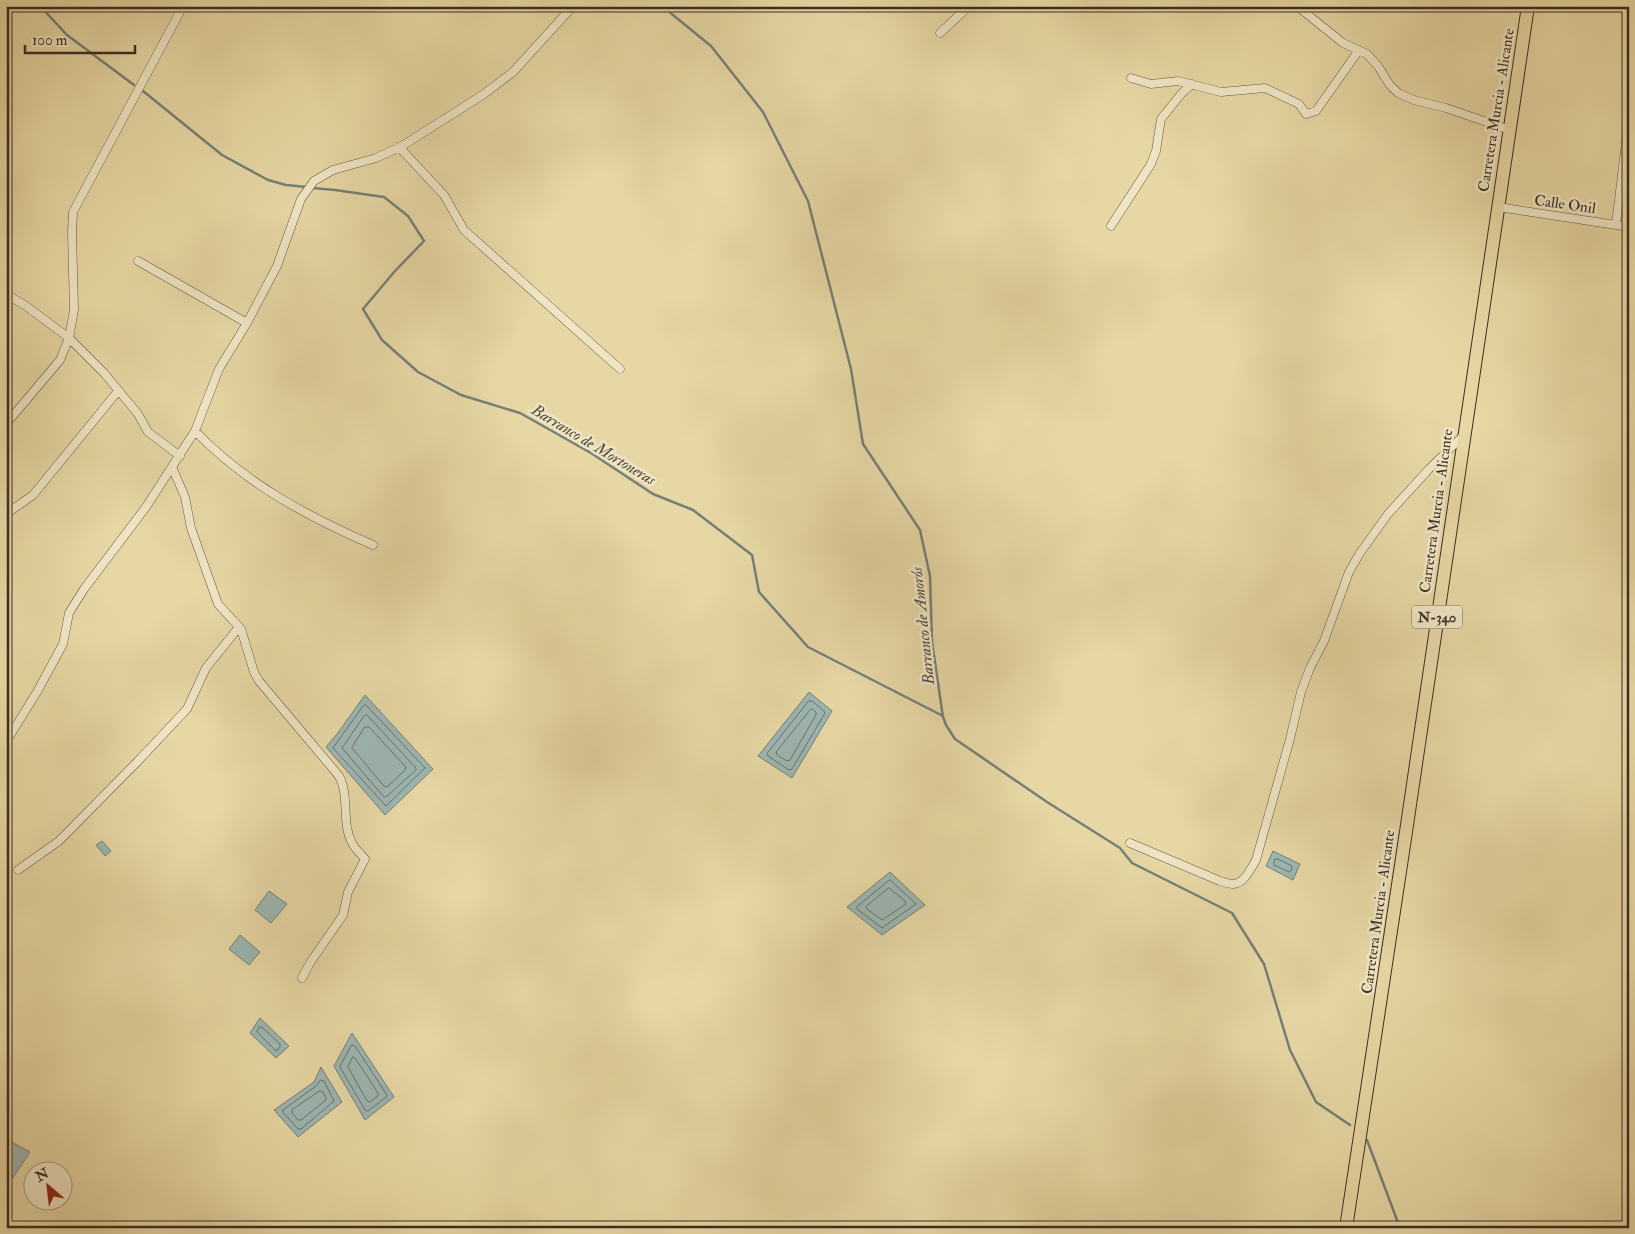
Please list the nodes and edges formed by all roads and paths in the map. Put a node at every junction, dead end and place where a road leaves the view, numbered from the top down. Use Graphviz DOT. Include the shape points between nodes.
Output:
graph roads {
  1 [pos="573,6"];
  2 [pos="969,6"];
  3 [pos="1297,6"];
  4 [pos="1528,6"];
  5 [pos="180,8"];
  6 [pos="940,33"];
  7 [pos="1359,50"];
  8 [pos="1131,78"];
  9 [pos="1192,84"];
  10 [pos="1629,118"];
  11 [pos="1510,130"];
  12 [pos="399,147"];
  13 [pos="1498,208"];
  14 [pos="1616,224"];
  15 [pos="1111,226"];
  16 [pos="1629,227"];
  17 [pos="138,261"];
  18 [pos="6,294"];
  19 [pos="247,323"];
  20 [pos="69,338"];
  21 [pos="620,369"];
  22 [pos="118,391"];
  23 [pos="6,424"];
  24 [pos="195,431"];
  25 [pos="1464,435"];
  26 [pos="180,456"];
  27 [pos="172,467"];
  28 [pos="6,514"];
  29 [pos="373,545"];
  30 [pos="239,627"];
  31 [pos="6,742"];
  32 [pos="1130,843"];
  33 [pos="18,870"];
  34 [pos="302,978"];
  35 [pos="1346,1228"];
  1 -- 12 [label="street" via="513,72"];
  2 -- 6 [label="street"];
  3 -- 7 [label="street" via="1343,43"];
  4 -- 11 [label="highway, Carretera Murcia - Alicante / N-340"];
  5 -- 20 [label="street" via="73,212 74,310"];
  7 -- 9 [label="street" via="1316,111 1306,114 1298,104 1265,88 1221,92"];
  7 -- 11 [label="street" via="1378,66 1398,93"];
  8 -- 9 [label="street" via="1151,84 1178,81"];
  9 -- 15 [label="street" via="1161,119 1151,164"];
  10 -- 14 [label="street"];
  11 -- 13 [label="highway, Carretera Murcia - Alicante / N-340"];
  12 -- 19 [label="street" via="376,158 333,170 314,181 301,199 277,266"];
  12 -- 21 [label="street" via="444,195 464,230"];
  13 -- 14 [label="street, Calle Onil"];
  13 -- 25 [label="highway, Carretera Murcia - Alicante / N-340"];
  14 -- 16 [label="street, Calle Onil"];
  17 -- 19 [label="street"];
  18 -- 20 [label="street"];
  19 -- 24 [label="street" via="219,369"];
  20 -- 22 [label="street"];
  20 -- 23 [label="street" via="60,360"];
  22 -- 26 [label="street" via="138,414 148,432"];
  22 -- 28 [label="street" via="33,495"];
  24 -- 26 [label="street"];
  24 -- 29 [label="street" via="222,458 279,498"];
  25 -- 32 [label="street" via="1388,514 1349,572 1301,692 1256,860 1250,871 1240,882 1220,881"];
  25 -- 35 [label="highway, Carretera Murcia - Alicante / N-340"];
  26 -- 27 [label="street"];
  27 -- 30 [label="street" via="185,497 191,528 218,604"];
  27 -- 31 [label="street" via="69,613 63,644"];
  30 -- 33 [label="street" via="206,668 187,709 59,840"];
  30 -- 34 [label="street" via="259,681 339,776 350,837 365,858 348,892 343,915"];
}
